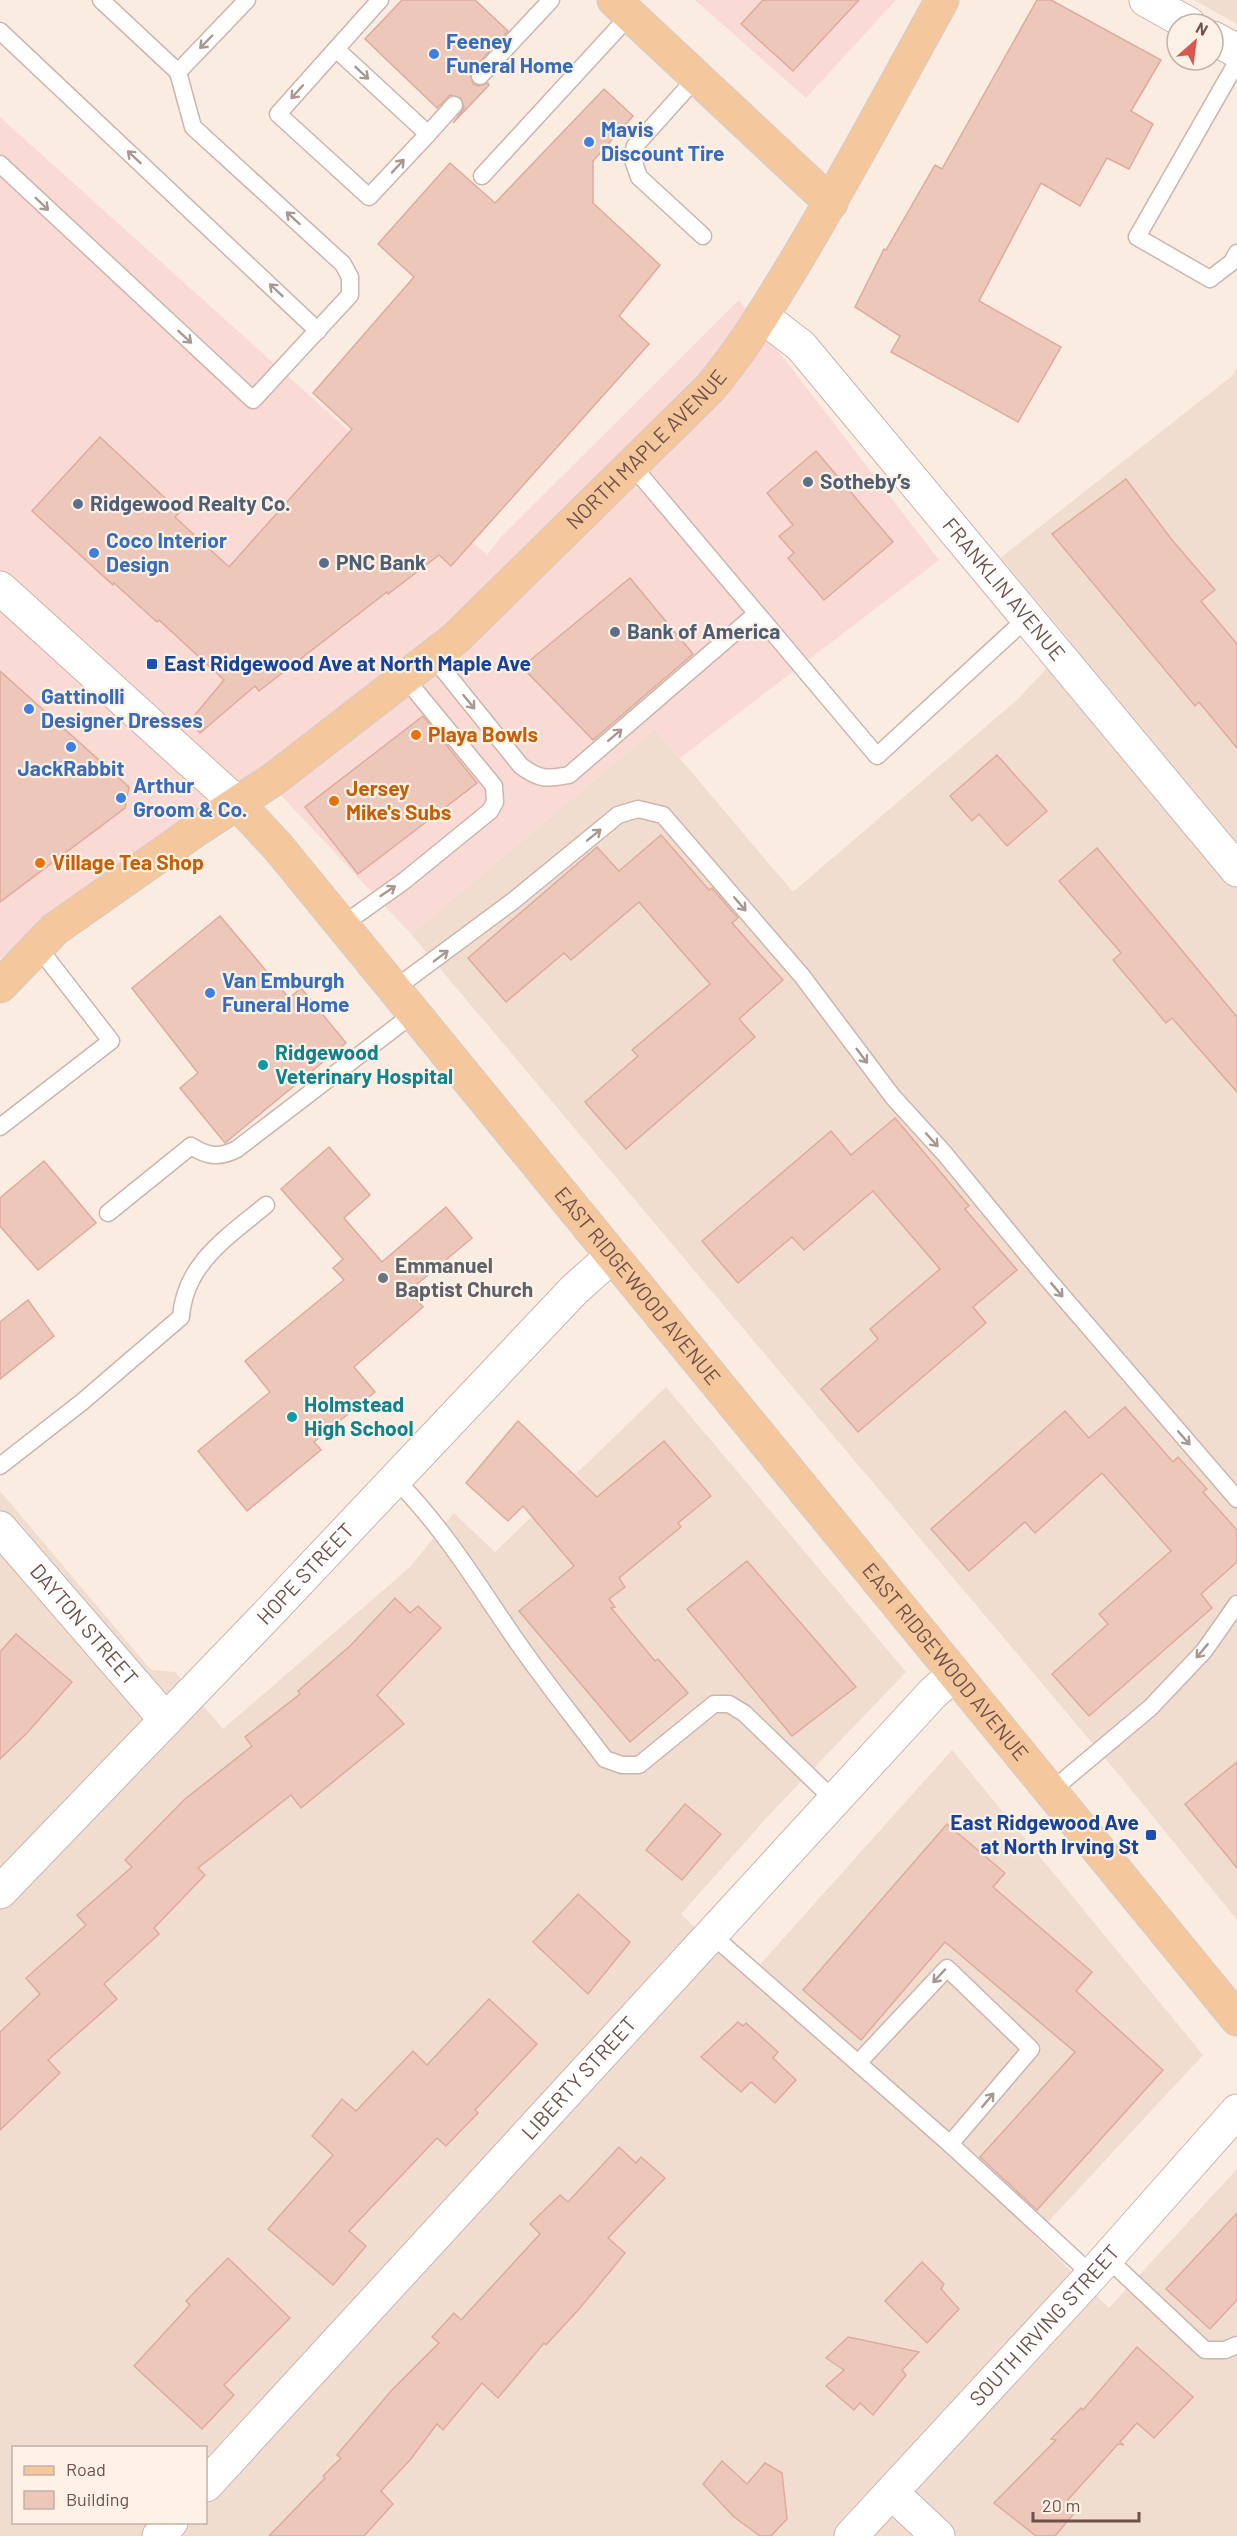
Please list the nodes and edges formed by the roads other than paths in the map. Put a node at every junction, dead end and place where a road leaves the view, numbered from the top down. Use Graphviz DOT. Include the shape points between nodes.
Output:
graph roads {
  1 [pos="101,0"];
  2 [pos="247,0"];
  3 [pos="380,0"];
  4 [pos="551,0"];
  5 [pos="942,0"];
  6 [pos="1146,0"];
  7 [pos="622,8"];
  8 [pos="1167,12"];
  9 [pos="0,31"];
  10 [pos="336,49"];
  11 [pos="1237,62"];
  12 [pos="178,72"];
  13 [pos="480,76"];
  14 [pos="697,77"];
  15 [pos="454,105"];
  16 [pos="428,134"];
  17 [pos="0,164"];
  18 [pos="482,176"];
  19 [pos="831,203"];
  20 [pos="703,236"];
  21 [pos="1237,253"];
  22 [pos="762,316"];
  23 [pos="318,331"];
  24 [pos="631,464"];
  25 [pos="0,588"];
  26 [pos="756,614"];
  27 [pos="1027,618"];
  28 [pos="433,657"];
  29 [pos="405,678"];
  30 [pos="238,804"];
  31 [pos="1237,870"];
  32 [pos="341,926"];
  33 [pos="38,947"];
  34 [pos="0,986"];
  35 [pos="403,1002"];
  36 [pos="0,1127"];
  37 [pos="266,1205"];
  38 [pos="108,1213"];
  39 [pos="612,1256"];
  40 [pos="0,1466"];
  41 [pos="394,1478"];
  42 [pos="1237,1499"];
  43 [pos="0,1528"];
  44 [pos="1237,1604"];
  45 [pos="954,1674"];
  46 [pos="166,1720"];
  47 [pos="1051,1791"];
  48 [pos="835,1801"];
  49 [pos="0,1892"];
  50 [pos="712,1935"];
  51 [pos="1237,2019"];
  52 [pos="858,2063"];
  53 [pos="1237,2111"];
  54 [pos="950,2145"];
  55 [pos="1099,2266"];
  56 [pos="1237,2345"];
  57 [pos="207,2484"];
  58 [pos="892,2493"];
  59 [pos="170,2524"];
  60 [pos="159,2536"];
  61 [pos="851,2536"];
  62 [pos="938,2536"];
  1 -- 12 [label="lane"];
  2 -- 12 [label="lane, one-way"];
  3 -- 10 [label="lane"];
  4 -- 13 [label="lane"];
  5 -- 19 [label="main road, NORTH MAPLE AVENUE"];
  6 -- 8 [label="street"];
  7 -- 14 [label="main road"];
  7 -- 18 [label="lane"];
  23 -- 9 [label="lane, one-way"];
  10 -- 16 [label="lane, one-way"];
  10 -- 16 [label="lane, one-way" via="278,114 369,197"];
  11 -- 21 [label="lane" via="1137,237 1210,279 1232,262"];
  23 -- 12 [label="lane, one-way" via="351,295 350,278 343,264 193,127"];
  14 -- 19 [label="main road"];
  14 -- 20 [label="lane" via="635,146 632,157 639,177"];
  15 -- 16 [label="lane"];
  17 -- 23 [label="lane, one-way" via="253,400"];
  19 -- 22 [label="main road, NORTH MAPLE AVENUE"];
  22 -- 24 [label="main road, NORTH MAPLE AVENUE" via="710,388"];
  22 -- 27 [label="street, FRANKLIN AVENUE" via="801,346"];
  24 -- 26 [label="lane"];
  24 -- 28 [label="main road, NORTH MAPLE AVENUE" via="504,592"];
  25 -- 30 [label="street, EAST RIDGEWOOD AVENUE"];
  26 -- 27 [label="lane" via="877,756"];
  28 -- 26 [label="lane, one-way" via="521,766 547,779 569,775"];
  27 -- 31 [label="street, FRANKLIN AVENUE"];
  28 -- 29 [label="main road, NORTH MAPLE AVENUE"];
  29 -- 30 [label="main road, NORTH MAPLE AVENUE"];
  32 -- 29 [label="lane, one-way" via="404,881 490,811 495,802 494,786"];
  30 -- 32 [label="main road, EAST RIDGEWOOD AVENUE"];
  30 -- 33 [label="main road, NORTH MAPLE AVENUE" via="101,896 55,929"];
  32 -- 35 [label="main road, EAST RIDGEWOOD AVENUE"];
  33 -- 34 [label="main road, NORTH MAPLE AVENUE"];
  33 -- 36 [label="lane" via="111,1041"];
  35 -- 38 [label="lane" via="237,1149 223,1156 191,1146"];
  35 -- 39 [label="main road, EAST RIDGEWOOD AVENUE"];
  35 -- 42 [label="lane, one-way" via="513,901 618,815 638,809 663,815 802,976 893,1097"];
  37 -- 40 [label="lane" via="207,1255 182,1298 181,1317"];
  39 -- 41 [label="street, HOPE STREET" via="574,1290"];
  39 -- 45 [label="main road, EAST RIDGEWOOD AVENUE"];
  41 -- 46 [label="street, HOPE STREET"];
  41 -- 48 [label="lane" via="419,1503 475,1576 507,1628 605,1759 639,1765 714,1704 729,1704 744,1713"];
  43 -- 46 [label="street, DAYTON STREET"];
  44 -- 47 [label="lane, one-way" via="1204,1651 1150,1708"];
  45 -- 47 [label="main road, EAST RIDGEWOOD AVENUE"];
  45 -- 48 [label="street, LIBERTY STREET"];
  46 -- 49 [label="street, HOPE STREET"];
  47 -- 51 [label="main road, EAST RIDGEWOOD AVENUE"];
  48 -- 50 [label="street, LIBERTY STREET"];
  50 -- 52 [label="lane"];
  50 -- 57 [label="street, LIBERTY STREET"];
  52 -- 54 [label="lane"];
  54 -- 52 [label="lane, one-way" via="1031,2049 947,1968"];
  53 -- 55 [label="street, SOUTH IRVING STREET"];
  54 -- 55 [label="lane"];
  55 -- 56 [label="lane" via="1205,2350 1225,2350"];
  55 -- 58 [label="street, SOUTH IRVING STREET"];
  58 -- 61 [label="street, SOUTH IRVING STREET"];
  58 -- 62 [label="street"];
  59 -- 60 [label="street"];
}
